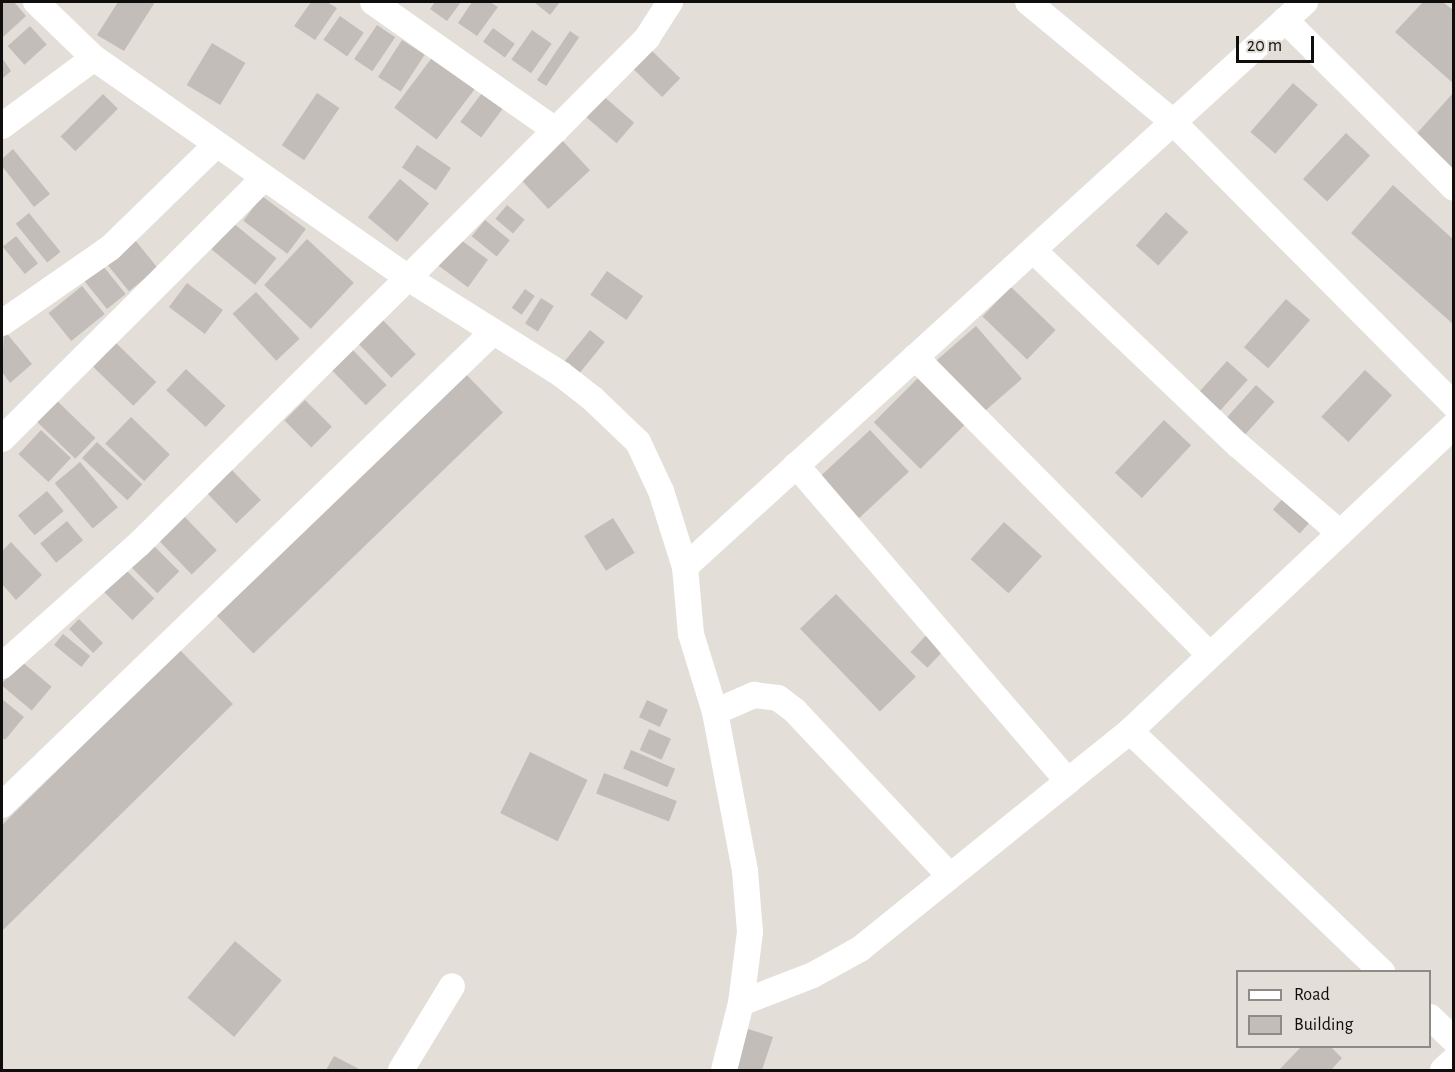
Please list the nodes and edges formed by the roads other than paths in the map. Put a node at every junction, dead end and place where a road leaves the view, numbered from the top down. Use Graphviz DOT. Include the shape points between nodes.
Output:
graph roads {
  1 [pos="36,2"];
  2 [pos="373,2"];
  3 [pos="670,2"];
  4 [pos="1028,2"];
  5 [pos="1305,2"];
  6 [pos="1285,20"];
  7 [pos="94,58"];
  8 [pos="1173,122"];
  9 [pos="2,126"];
  10 [pos="555,130"];
  11 [pos="215,146"];
  12 [pos="263,179"];
  13 [pos="1454,188"];
  14 [pos="1033,250"];
  15 [pos="408,278"];
  16 [pos="2,323"];
  17 [pos="493,332"];
  18 [pos="915,357"];
  19 [pos="1454,405"];
  20 [pos="1454,426"];
  21 [pos="2,439"];
  22 [pos="796,465"];
  23 [pos="1340,533"];
  24 [pos="685,567"];
  25 [pos="1210,655"];
  26 [pos="2,666"];
  27 [pos="715,712"];
  28 [pos="1130,731"];
  29 [pos="1068,781"];
  30 [pos="2,805"];
  31 [pos="950,876"];
  32 [pos="1380,970"];
  33 [pos="452,986"];
  34 [pos="741,1003"];
  35 [pos="1431,1018"];
  36 [pos="1454,1040"];
  37 [pos="1454,1060"];
  38 [pos="402,1071"];
  39 [pos="724,1071"];
  40 [pos="1443,1071"];
  1 -- 7 [label="street"];
  2 -- 10 [label="street"];
  3 -- 10 [label="street" via="647,38"];
  4 -- 8 [label="street"];
  5 -- 6 [label="street"];
  6 -- 8 [label="street"];
  6 -- 13 [label="street"];
  7 -- 9 [label="street"];
  7 -- 11 [label="street"];
  8 -- 14 [label="street"];
  8 -- 19 [label="street"];
  10 -- 15 [label="street"];
  11 -- 12 [label="street"];
  11 -- 16 [label="street" via="110,248"];
  12 -- 15 [label="street"];
  12 -- 21 [label="street"];
  14 -- 18 [label="street"];
  14 -- 23 [label="street" via="1238,445"];
  15 -- 17 [label="street"];
  15 -- 26 [label="street" via="138,544"];
  17 -- 24 [label="street" via="577,386 638,442 661,491"];
  17 -- 30 [label="street"];
  18 -- 22 [label="street"];
  18 -- 25 [label="street"];
  20 -- 23 [label="street"];
  22 -- 24 [label="street"];
  22 -- 29 [label="street"];
  23 -- 25 [label="street"];
  24 -- 27 [label="street" via="691,634"];
  25 -- 28 [label="street"];
  27 -- 31 [label="street" via="754,695 778,698"];
  27 -- 34 [label="street" via="745,871 750,932"];
  28 -- 29 [label="street"];
  28 -- 32 [label="street"];
  29 -- 31 [label="street"];
  31 -- 34 [label="street" via="860,949 813,975"];
  33 -- 38 [label="street"];
  34 -- 39 [label="street"];
  35 -- 36 [label="street"];
  37 -- 40 [label="street"];
}
